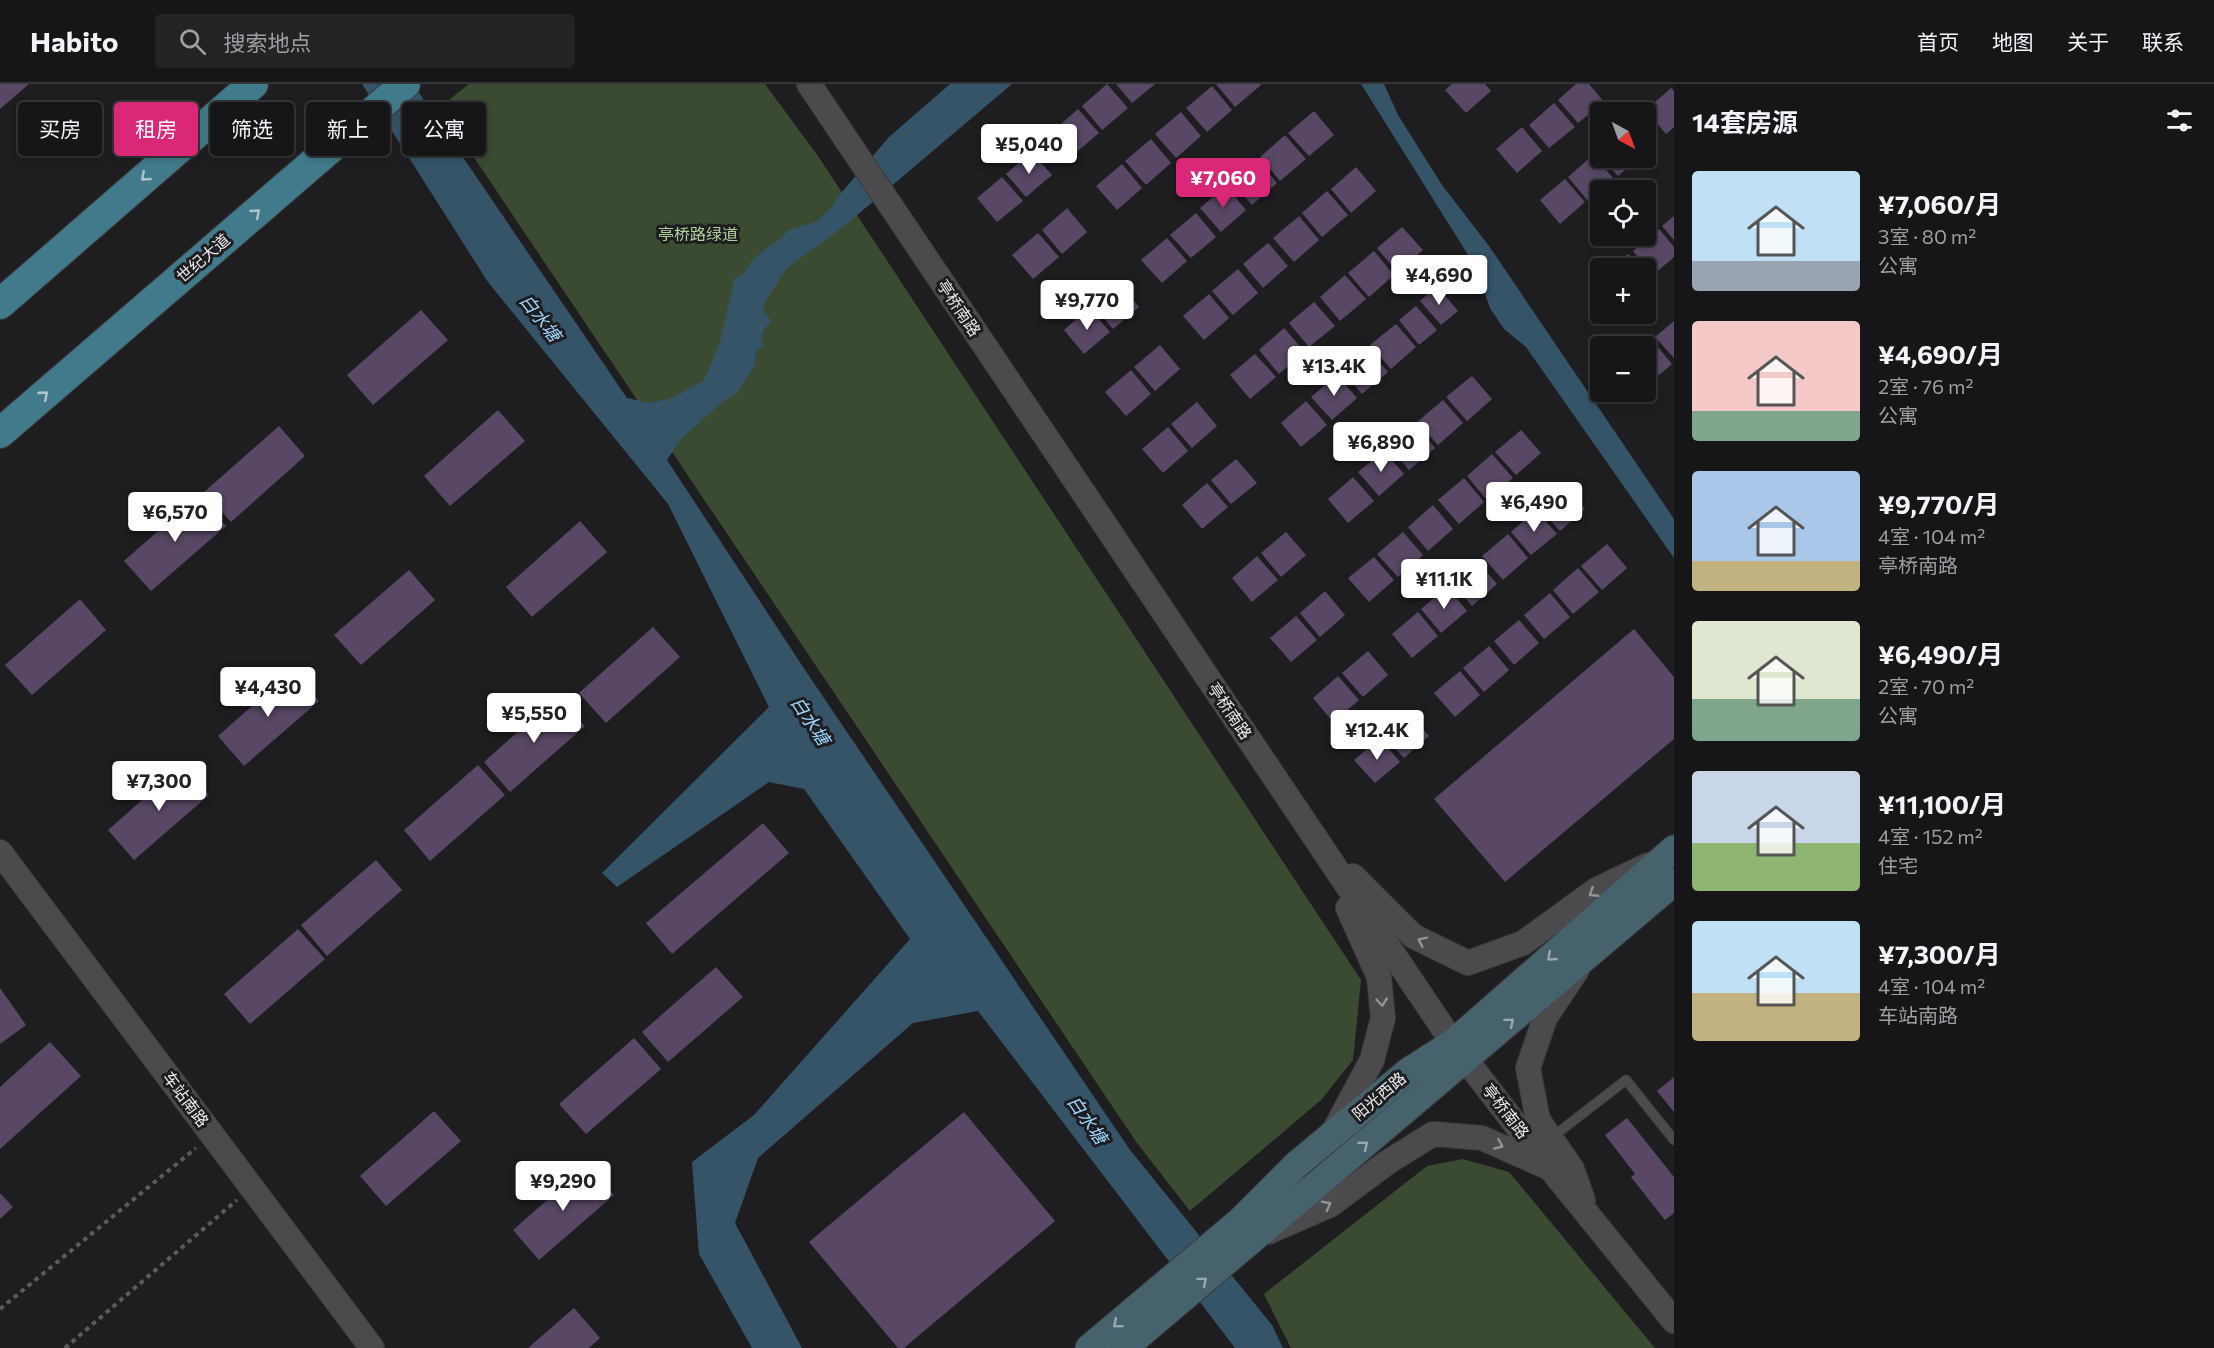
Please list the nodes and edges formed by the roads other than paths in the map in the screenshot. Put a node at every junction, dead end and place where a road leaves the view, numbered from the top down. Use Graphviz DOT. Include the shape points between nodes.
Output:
graph roads {
  1 [pos="252,84"];
  2 [pos="405,84"];
  3 [pos="809,84"];
  4 [pos="0,303"];
  5 [pos="0,433"];
  6 [pos="1312,833"];
  7 [pos="0,852"];
  8 [pos="1671,863"];
  9 [pos="1586,958"];
  10 [pos="1459,1051"];
  11 [pos="1331,1136"];
  12 [pos="1551,1138"];
  13 [pos="1674,1140"];
  14 [pos="1551,1169"];
  15 [pos="1589,1216"];
  16 [pos="1247,1229"];
  17 [pos="1152,1310"];
  18 [pos="1674,1321"];
  19 [pos="372,1348"];
  20 [pos="1089,1348"];
  21 [pos="1124,1348"];
  1 -- 4 [label="main road, one-way"];
  5 -- 2 [label="main road, 世纪大道, one-way"];
  3 -- 6 [label="street, 亭桥南路"];
  8 -- 6 [label="street, one-way" via="1596,890 1523,943 1468,963 1413,936"];
  6 -- 10 [label="street, 亭桥南路"];
  6 -- 11 [label="street, one-way" via="1379,978 1383,1018 1372,1060"];
  7 -- 19 [label="street, 车站南路"];
  8 -- 9 [label="main road, 阳光西路"];
  8 -- 10 [label="main road, 阳光西路, one-way"];
  10 -- 9 [label="main road, 阳光西路, one-way"];
  9 -- 12 [label="street" via="1545,1018 1528,1068 1538,1120"];
  10 -- 11 [label="main road, 阳光西路" via="1409,1071"];
  10 -- 14 [label="street, 亭桥南路"];
  16 -- 10 [label="main road, 阳光西路, one-way"];
  11 -- 16 [label="main road, 阳光西路" via="1296,1165"];
  12 -- 13 [label="lane" via="1626,1080"];
  12 -- 15 [label="street" via="1572,1169"];
  14 -- 15 [label="street, 亭桥南路"];
  16 -- 14 [label="street, one-way" via="1330,1205 1433,1134 1482,1138"];
  15 -- 18 [label="street, 亭桥南路"];
  16 -- 17 [label="main road, 阳光西路"];
  17 -- 20 [label="main road, 阳光西路, one-way"];
  17 -- 21 [label="main road, 阳光西路"];
}
